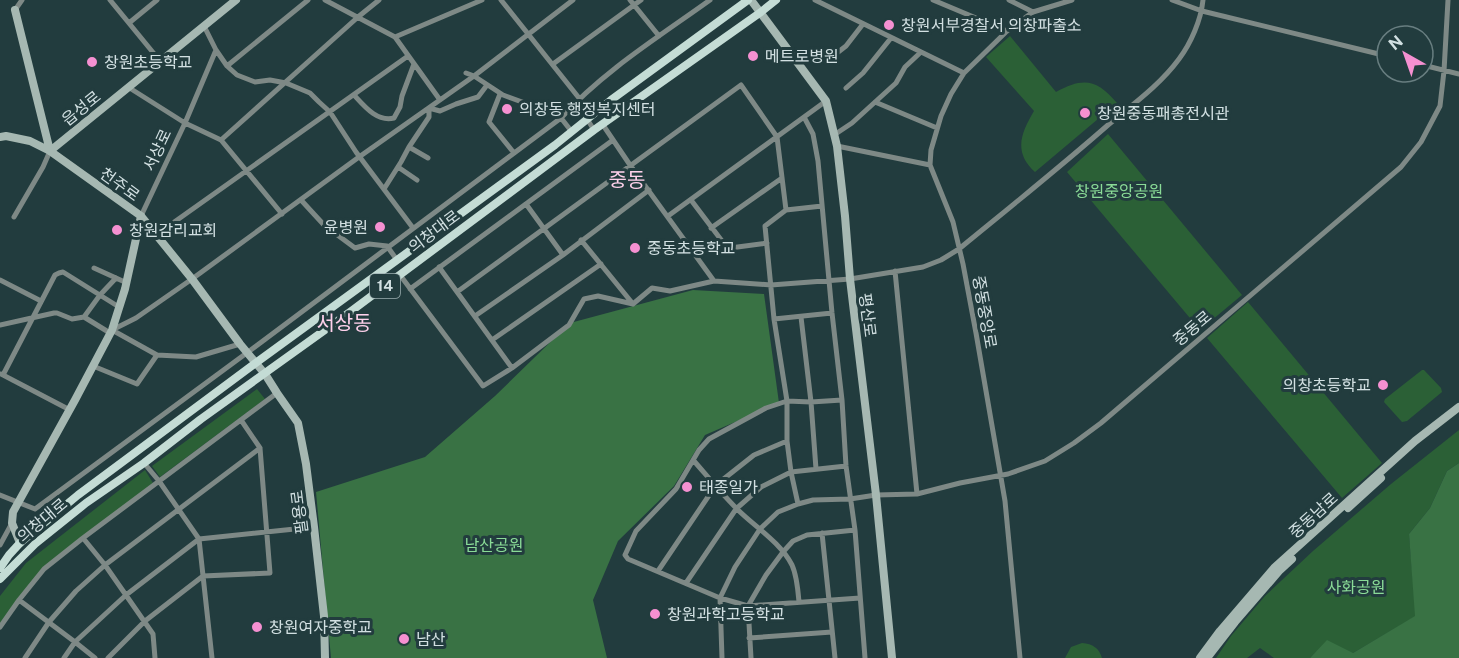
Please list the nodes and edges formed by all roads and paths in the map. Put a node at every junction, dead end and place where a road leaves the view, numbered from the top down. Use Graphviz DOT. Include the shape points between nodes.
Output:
graph roads {
  1 [pos="22,0"];
  2 [pos="110,0"];
  3 [pos="157,0"];
  4 [pos="236,0"];
  5 [pos="308,0"];
  6 [pos="325,0"];
  7 [pos="379,0"];
  8 [pos="482,0"];
  9 [pos="573,0"];
  10 [pos="641,0"];
  11 [pos="710,0"];
  12 [pos="749,0"];
  13 [pos="776,0"];
  14 [pos="815,0"];
  15 [pos="933,0"];
  16 [pos="1009,0"];
  17 [pos="1072,0"];
  18 [pos="1172,0"];
  19 [pos="1203,0"];
  20 [pos="1448,0"];
  21 [pos="505,1"];
  22 [pos="632,3"];
  23 [pos="15,10"];
  24 [pos="1202,11"];
  25 [pos="761,12"];
  26 [pos="1033,12"];
  27 [pos="358,17"];
  28 [pos="129,23"];
  29 [pos="863,24"];
  30 [pos="204,26"];
  31 [pos="1007,31"];
  32 [pos="529,34"];
  33 [pos="659,36"];
  34 [pos="395,37"];
  35 [pos="891,38"];
  36 [pos="216,50"];
  37 [pos="921,52"];
  38 [pos="1375,53"];
  39 [pos="408,56"];
  40 [pos="828,60"];
  41 [pos="160,61"];
  42 [pos="414,64"];
  43 [pos="553,64"];
  44 [pos="227,66"];
  45 [pos="1435,68"];
  46 [pos="1444,70"];
  47 [pos="466,73"];
  48 [pos="964,73"];
  49 [pos="1459,74"];
  50 [pos="474,76"];
  51 [pos="286,83"];
  52 [pos="487,85"];
  53 [pos="128,87"];
  54 [pos="846,88"];
  55 [pos="500,94"];
  56 [pos="354,95"];
  57 [pos="579,98"];
  58 [pos="440,100"];
  59 [pos="826,101"];
  60 [pos="875,102"];
  61 [pos="429,108"];
  62 [pos="330,112"];
  63 [pos="804,117"];
  64 [pos="561,118"];
  65 [pos="587,119"];
  66 [pos="185,123"];
  67 [pos="603,124"];
  68 [pos="937,128"];
  69 [pos="594,130"];
  70 [pos="573,132"];
  71 [pos="834,135"];
  72 [pos="0,137"];
  73 [pos="777,137"];
  74 [pos="221,140"];
  75 [pos="613,140"];
  76 [pos="837,146"];
  77 [pos="409,147"];
  78 [pos="50,151"];
  79 [pos="514,153"];
  80 [pos="359,157"];
  81 [pos="428,158"];
  82 [pos="630,165"];
  83 [pos="930,165"];
  84 [pos="398,167"];
  85 [pos="246,171"];
  86 [pos="782,178"];
  87 [pos="417,180"];
  88 [pos="384,189"];
  89 [pos="649,190"];
  90 [pos="301,200"];
  91 [pos="691,200"];
  92 [pos="526,204"];
  93 [pos="822,206"];
  94 [pos="786,210"];
  95 [pos="282,214"];
  96 [pos="141,216"];
  97 [pos="668,216"];
  98 [pos="14,217"];
  99 [pos="413,228"];
  100 [pos="711,228"];
  101 [pos="543,229"];
  102 [pos="156,236"];
  103 [pos="581,240"];
  104 [pos="767,243"];
  105 [pos="387,246"];
  106 [pos="959,249"];
  107 [pos="563,255"];
  108 [pos="397,260"];
  109 [pos="601,264"];
  110 [pos="94,267"];
  111 [pos="439,267"];
  112 [pos="895,271"];
  113 [pos="400,275"];
  114 [pos="116,278"];
  115 [pos="192,279"];
  116 [pos="850,279"];
  117 [pos="0,280"];
  118 [pos="714,281"];
  119 [pos="829,281"];
  120 [pos="127,283"];
  121 [pos="771,285"];
  122 [pos="410,289"];
  123 [pos="457,292"];
  124 [pos="100,295"];
  125 [pos="41,301"];
  126 [pos="633,304"];
  127 [pos="119,307"];
  128 [pos="832,313"];
  129 [pos="475,316"];
  130 [pos="801,316"];
  131 [pos="84,317"];
  132 [pos="32,318"];
  133 [pos="774,320"];
  134 [pos="0,325"];
  135 [pos="111,332"];
  136 [pos="492,340"];
  137 [pos="240,344"];
  138 [pos="248,352"];
  139 [pos="157,355"];
  140 [pos="256,362"];
  141 [pos="93,366"];
  142 [pos="512,368"];
  143 [pos="1,374"];
  144 [pos="266,374"];
  145 [pos="277,393"];
  146 [pos="842,400"];
  147 [pos="787,401"];
  148 [pos="811,402"];
  149 [pos="1459,407"];
  150 [pos="70,410"];
  151 [pos="1459,413"];
  152 [pos="241,420"];
  153 [pos="787,441"];
  154 [pos="260,448"];
  155 [pos="694,461"];
  156 [pos="144,463"];
  157 [pos="846,466"];
  158 [pos="816,469"];
  159 [pos="791,472"];
  160 [pos="1000,476"];
  161 [pos="159,481"];
  162 [pos="716,485"];
  163 [pos="0,489"];
  164 [pos="917,494"];
  165 [pos="1,495"];
  166 [pos="876,495"];
  167 [pos="850,499"];
  168 [pos="18,503"];
  169 [pos="798,504"];
  170 [pos="736,509"];
  171 [pos="178,510"];
  172 [pos="12,523"];
  173 [pos="314,527"];
  174 [pos="760,529"];
  175 [pos="855,530"];
  176 [pos="267,532"];
  177 [pos="822,533"];
  178 [pos="83,538"];
  179 [pos="199,539"];
  180 [pos="20,543"];
  181 [pos="0,545"];
  182 [pos="783,552"];
  183 [pos="105,565"];
  184 [pos="0,568"];
  185 [pos="658,571"];
  186 [pos="203,576"];
  187 [pos="0,579"];
  188 [pos="686,583"];
  189 [pos="126,595"];
  190 [pos="720,598"];
  191 [pos="860,598"];
  192 [pos="19,600"];
  193 [pos="829,600"];
  194 [pos="799,602"];
  195 [pos="748,606"];
  196 [pos="145,621"];
  197 [pos="49,622"];
  198 [pos="0,627"];
  199 [pos="832,632"];
  200 [pos="749,638"];
  201 [pos="75,642"];
  202 [pos="25,658"];
  203 [pos="64,658"];
  204 [pos="94,658"];
  205 [pos="108,658"];
  206 [pos="155,658"];
  207 [pos="212,658"];
  208 [pos="325,658"];
  209 [pos="722,658"];
  210 [pos="751,658"];
  211 [pos="835,658"];
  212 [pos="865,658"];
  213 [pos="892,658"];
  214 [pos="1020,658"];
  215 [pos="1200,658"];
  216 [pos="1208,658"];
  1 -- 23 [label="street"];
  2 -- 28 [label="street"];
  3 -- 28 [label="street"];
  4 -- 30 [label="main road, 읍성로"];
  5 -- 44 [label="street"];
  6 -- 27 [label="street"];
  7 -- 27 [label="street"];
  8 -- 34 [label="street"];
  9 -- 32 [label="street"];
  10 -- 22 [label="street"];
  11 -- 33 [label="street"];
  12 -- 25 [label="main road, 평산로"];
  12 -- 65 [label="main road, 의창대로 / 14"];
  13 -- 25 [label="main road, 의창대로 / 14"];
  14 -- 29 [label="street"];
  15 -- 31 [label="street"];
  16 -- 26 [label="street"];
  17 -- 26 [label="street"];
  18 -- 24 [label="street"];
  19 -- 24 [label="street"];
  20 -- 46 [label="street, 중동로"];
  21 -- 32 [label="street"];
  22 -- 33 [label="street"];
  22 -- 43 [label="street"];
  23 -- 78 [label="main road"];
  24 -- 38 [label="street"];
  24 -- 106 [label="street" via="1180,58 1163,78"];
  25 -- 59 [label="main road, 평산로"];
  25 -- 67 [label="main road, 의창대로 / 14"];
  26 -- 31 [label="street"];
  27 -- 34 [label="street"];
  27 -- 51 [label="street"];
  28 -- 41 [label="street"];
  29 -- 35 [label="street"];
  29 -- 40 [label="street" via="846,46"];
  30 -- 36 [label="street"];
  30 -- 41 [label="main road, 읍성로"];
  31 -- 48 [label="street"];
  32 -- 43 [label="street"];
  32 -- 50 [label="street"];
  33 -- 57 [label="street"];
  34 -- 39 [label="street"];
  35 -- 37 [label="street"];
  35 -- 54 [label="street"];
  36 -- 44 [label="street"];
  36 -- 66 [label="street, 서상로"];
  37 -- 48 [label="street"];
  37 -- 60 [label="street"];
  39 -- 42 [label="street"];
  39 -- 56 [label="street"];
  41 -- 53 [label="main road, 읍성로"];
  42 -- 56 [label="street" via="394,118 389,120 370,112"];
  42 -- 58 [label="street"];
  43 -- 57 [label="street"];
  44 -- 51 [label="street" via="255,82"];
  45 -- 46 [label="street"];
  46 -- 49 [label="street"];
  46 -- 160 [label="street, 중동로" via="1440,106 1421,142 1401,167 1101,423 1045,461"];
  47 -- 50 [label="street"];
  48 -- 68 [label="street"];
  50 -- 52 [label="street"];
  50 -- 58 [label="street"];
  51 -- 62 [label="street" via="310,93"];
  51 -- 74 [label="street"];
  52 -- 55 [label="street"];
  52 -- 61 [label="street" via="478,97 440,111"];
  53 -- 66 [label="street"];
  53 -- 78 [label="main road, 읍성로"];
  55 -- 64 [label="street"];
  55 -- 79 [label="street" via="489,122"];
  56 -- 62 [label="street"];
  57 -- 64 [label="street"];
  57 -- 65 [label="street"];
  58 -- 61 [label="street"];
  59 -- 63 [label="street"];
  59 -- 71 [label="main road, 평산로"];
  60 -- 68 [label="street"];
  60 -- 71 [label="street"];
  61 -- 77 [label="street" via="429,117"];
  61 -- 80 [label="street"];
  62 -- 80 [label="street"];
  62 -- 85 [label="street"];
  63 -- 73 [label="street"];
  63 -- 93 [label="street" via="813,134"];
  64 -- 70 [label="street"];
  64 -- 79 [label="street"];
  65 -- 69 [label="street"];
  65 -- 70 [label="main road, 의창대로 / 14"];
  66 -- 74 [label="street"];
  66 -- 96 [label="street, 서상로"];
  67 -- 69 [label="main road, 의창대로 / 14"];
  67 -- 75 [label="street"];
  68 -- 83 [label="street"];
  69 -- 113 [label="main road, 의창대로 / 14"];
  70 -- 108 [label="main road, 의창대로 / 14"];
  71 -- 76 [label="main road, 평산로"];
  72 -- 78 [label="main road, 천주로" via="30,141"];
  73 -- 82 [label="street" via="741,85"];
  73 -- 86 [label="street"];
  73 -- 91 [label="street"];
  74 -- 85 [label="street"];
  75 -- 82 [label="street"];
  75 -- 92 [label="street"];
  76 -- 83 [label="street"];
  76 -- 116 [label="main road, 평산로"];
  77 -- 81 [label="street"];
  77 -- 84 [label="street"];
  78 -- 96 [label="main road, 천주로"];
  78 -- 98 [label="street"];
  79 -- 99 [label="street"];
  80 -- 88 [label="street"];
  80 -- 90 [label="street"];
  82 -- 89 [label="street"];
  82 -- 101 [label="street"];
  83 -- 106 [label="street, 중동중앙로"];
  84 -- 87 [label="street"];
  84 -- 88 [label="street"];
  85 -- 95 [label="street"];
  85 -- 102 [label="street"];
  86 -- 94 [label="street"];
  86 -- 100 [label="street"];
  88 -- 99 [label="street"];
  89 -- 97 [label="street"];
  89 -- 103 [label="street"];
  90 -- 95 [label="street"];
  90 -- 105 [label="street" via="324,225 355,248 369,244"];
  91 -- 97 [label="street"];
  91 -- 100 [label="street"];
  92 -- 101 [label="street"];
  92 -- 111 [label="street"];
  93 -- 94 [label="street"];
  93 -- 119 [label="street"];
  94 -- 104 [label="street" via="765,226"];
  95 -- 115 [label="street"];
  96 -- 102 [label="main road, 천주로"];
  96 -- 120 [label="main road, 서상로"];
  97 -- 118 [label="street"];
  99 -- 105 [label="street"];
  100 -- 104 [label="street" via="730,248"];
  101 -- 107 [label="street"];
  101 -- 123 [label="street"];
  102 -- 115 [label="main road, 천주로"];
  103 -- 107 [label="street"];
  103 -- 109 [label="street"];
  104 -- 121 [label="street"];
  105 -- 108 [label="street"];
  105 -- 138 [label="street"];
  106 -- 112 [label="street" via="923,267"];
  106 -- 160 [label="street, 중동중앙로"];
  107 -- 129 [label="street"];
  108 -- 140 [label="main road, 의창대로 / 14"];
  109 -- 126 [label="street"];
  109 -- 136 [label="street"];
  110 -- 114 [label="street"];
  111 -- 122 [label="street"];
  111 -- 123 [label="street"];
  112 -- 116 [label="street"];
  112 -- 164 [label="street"];
  113 -- 122 [label="street"];
  113 -- 144 [label="main road, 의창대로 / 14"];
  114 -- 120 [label="street"];
  114 -- 124 [label="street"];
  115 -- 135 [label="street"];
  115 -- 137 [label="main road, 천주로"];
  116 -- 119 [label="street"];
  116 -- 166 [label="main road, 평산로"];
  117 -- 125 [label="street"];
  118 -- 121 [label="street"];
  118 -- 126 [label="street" via="670,291 652,288"];
  119 -- 121 [label="street"];
  119 -- 128 [label="street"];
  120 -- 127 [label="main road, 서상로"];
  121 -- 133 [label="street"];
  122 -- 142 [label="street" via="483,386"];
  123 -- 129 [label="street"];
  124 -- 125 [label="street" via="63,272 55,275"];
  124 -- 127 [label="street"];
  124 -- 131 [label="street"];
  125 -- 132 [label="street"];
  126 -- 142 [label="street" via="598,296 584,299 569,326"];
  127 -- 135 [label="main road, 서상로"];
  128 -- 130 [label="street"];
  128 -- 146 [label="street"];
  129 -- 136 [label="street"];
  130 -- 133 [label="street"];
  130 -- 148 [label="street"];
  131 -- 132 [label="street" via="72,319 57,313"];
  131 -- 135 [label="street"];
  132 -- 134 [label="street"];
  132 -- 143 [label="street"];
  133 -- 147 [label="street"];
  135 -- 139 [label="street"];
  135 -- 141 [label="main road, 서상로"];
  136 -- 142 [label="street"];
  137 -- 138 [label="main road, 천주로"];
  137 -- 139 [label="street" via="196,357"];
  138 -- 140 [label="main road, 천주로"];
  138 -- 168 [label="street" via="35,509"];
  139 -- 141 [label="street" via="137,384"];
  140 -- 144 [label="main road, 천주로"];
  140 -- 180 [label="main road, 의창대로 / 14"];
  141 -- 150 [label="main road, 서상로"];
  143 -- 150 [label="street"];
  144 -- 145 [label="main road, 팔용로"];
  144 -- 156 [label="main road, 의창대로 / 14"];
  145 -- 152 [label="street"];
  145 -- 173 [label="main road, 팔용로" via="298,423"];
  146 -- 148 [label="street"];
  146 -- 157 [label="street"];
  147 -- 148 [label="street"];
  147 -- 153 [label="street"];
  147 -- 155 [label="street" via="709,439"];
  148 -- 158 [label="street"];
  149 -- 215 [label="main road, 중동남로" via="1415,441 1274,568"];
  150 -- 168 [label="main road, 서상로"];
  151 -- 216 [label="main road, 중동남로" via="1280,570"];
  152 -- 154 [label="street"];
  152 -- 161 [label="street"];
  153 -- 159 [label="street"];
  153 -- 162 [label="street" via="754,455"];
  154 -- 171 [label="street"];
  154 -- 176 [label="street"];
  155 -- 162 [label="street"];
  155 -- 185 [label="street" via="676,489 636,531 624,555"];
  156 -- 161 [label="street"];
  156 -- 187 [label="main road, 의창대로 / 14" via="35,544"];
  157 -- 158 [label="street"];
  157 -- 167 [label="street"];
  158 -- 159 [label="street"];
  159 -- 169 [label="street"];
  159 -- 170 [label="street" via="761,488"];
  160 -- 164 [label="street, 중동로"];
  160 -- 214 [label="street, 중동중앙로"];
  161 -- 171 [label="street"];
  161 -- 178 [label="street"];
  162 -- 170 [label="street"];
  162 -- 185 [label="street"];
  163 -- 165 [label="street"];
  164 -- 166 [label="street, 중동로"];
  165 -- 168 [label="street"];
  166 -- 167 [label="street, 중동로"];
  166 -- 213 [label="main road, 평산로"];
  167 -- 169 [label="street, 중동로"];
  167 -- 175 [label="street"];
  168 -- 172 [label="main road, 서상로"];
  169 -- 174 [label="street, 중동로" via="778,512"];
  170 -- 174 [label="street"];
  170 -- 188 [label="street"];
  171 -- 179 [label="street"];
  171 -- 183 [label="street"];
  172 -- 180 [label="main road"];
  172 -- 181 [label="street"];
  173 -- 176 [label="street"];
  173 -- 208 [label="main road, 팔용로"];
  174 -- 182 [label="street"];
  174 -- 190 [label="street, 중동로"];
  175 -- 177 [label="street"];
  175 -- 191 [label="street"];
  176 -- 179 [label="street"];
  176 -- 186 [label="street" via="270,573"];
  177 -- 182 [label="street" via="793,541"];
  177 -- 193 [label="street"];
  178 -- 183 [label="street"];
  178 -- 192 [label="street" via="44,569"];
  179 -- 186 [label="street"];
  179 -- 189 [label="street"];
  180 -- 184 [label="main road, 의창대로 / 14"];
  182 -- 194 [label="street" via="793,567"];
  182 -- 195 [label="street"];
  183 -- 189 [label="street"];
  183 -- 197 [label="street"];
  185 -- 188 [label="street"];
  186 -- 196 [label="street"];
  186 -- 207 [label="street"];
  188 -- 190 [label="street"];
  189 -- 196 [label="street"];
  189 -- 201 [label="street"];
  190 -- 195 [label="street"];
  190 -- 209 [label="street"];
  191 -- 193 [label="street"];
  191 -- 212 [label="street"];
  192 -- 197 [label="street"];
  192 -- 198 [label="street"];
  193 -- 194 [label="street"];
  193 -- 199 [label="street"];
  194 -- 195 [label="street"];
  195 -- 200 [label="street"];
  196 -- 205 [label="street"];
  196 -- 206 [label="street" via="153,634"];
  197 -- 201 [label="street"];
  197 -- 202 [label="street"];
  199 -- 200 [label="street"];
  199 -- 211 [label="street"];
  200 -- 210 [label="street"];
  201 -- 203 [label="street"];
  201 -- 204 [label="street"];
}
